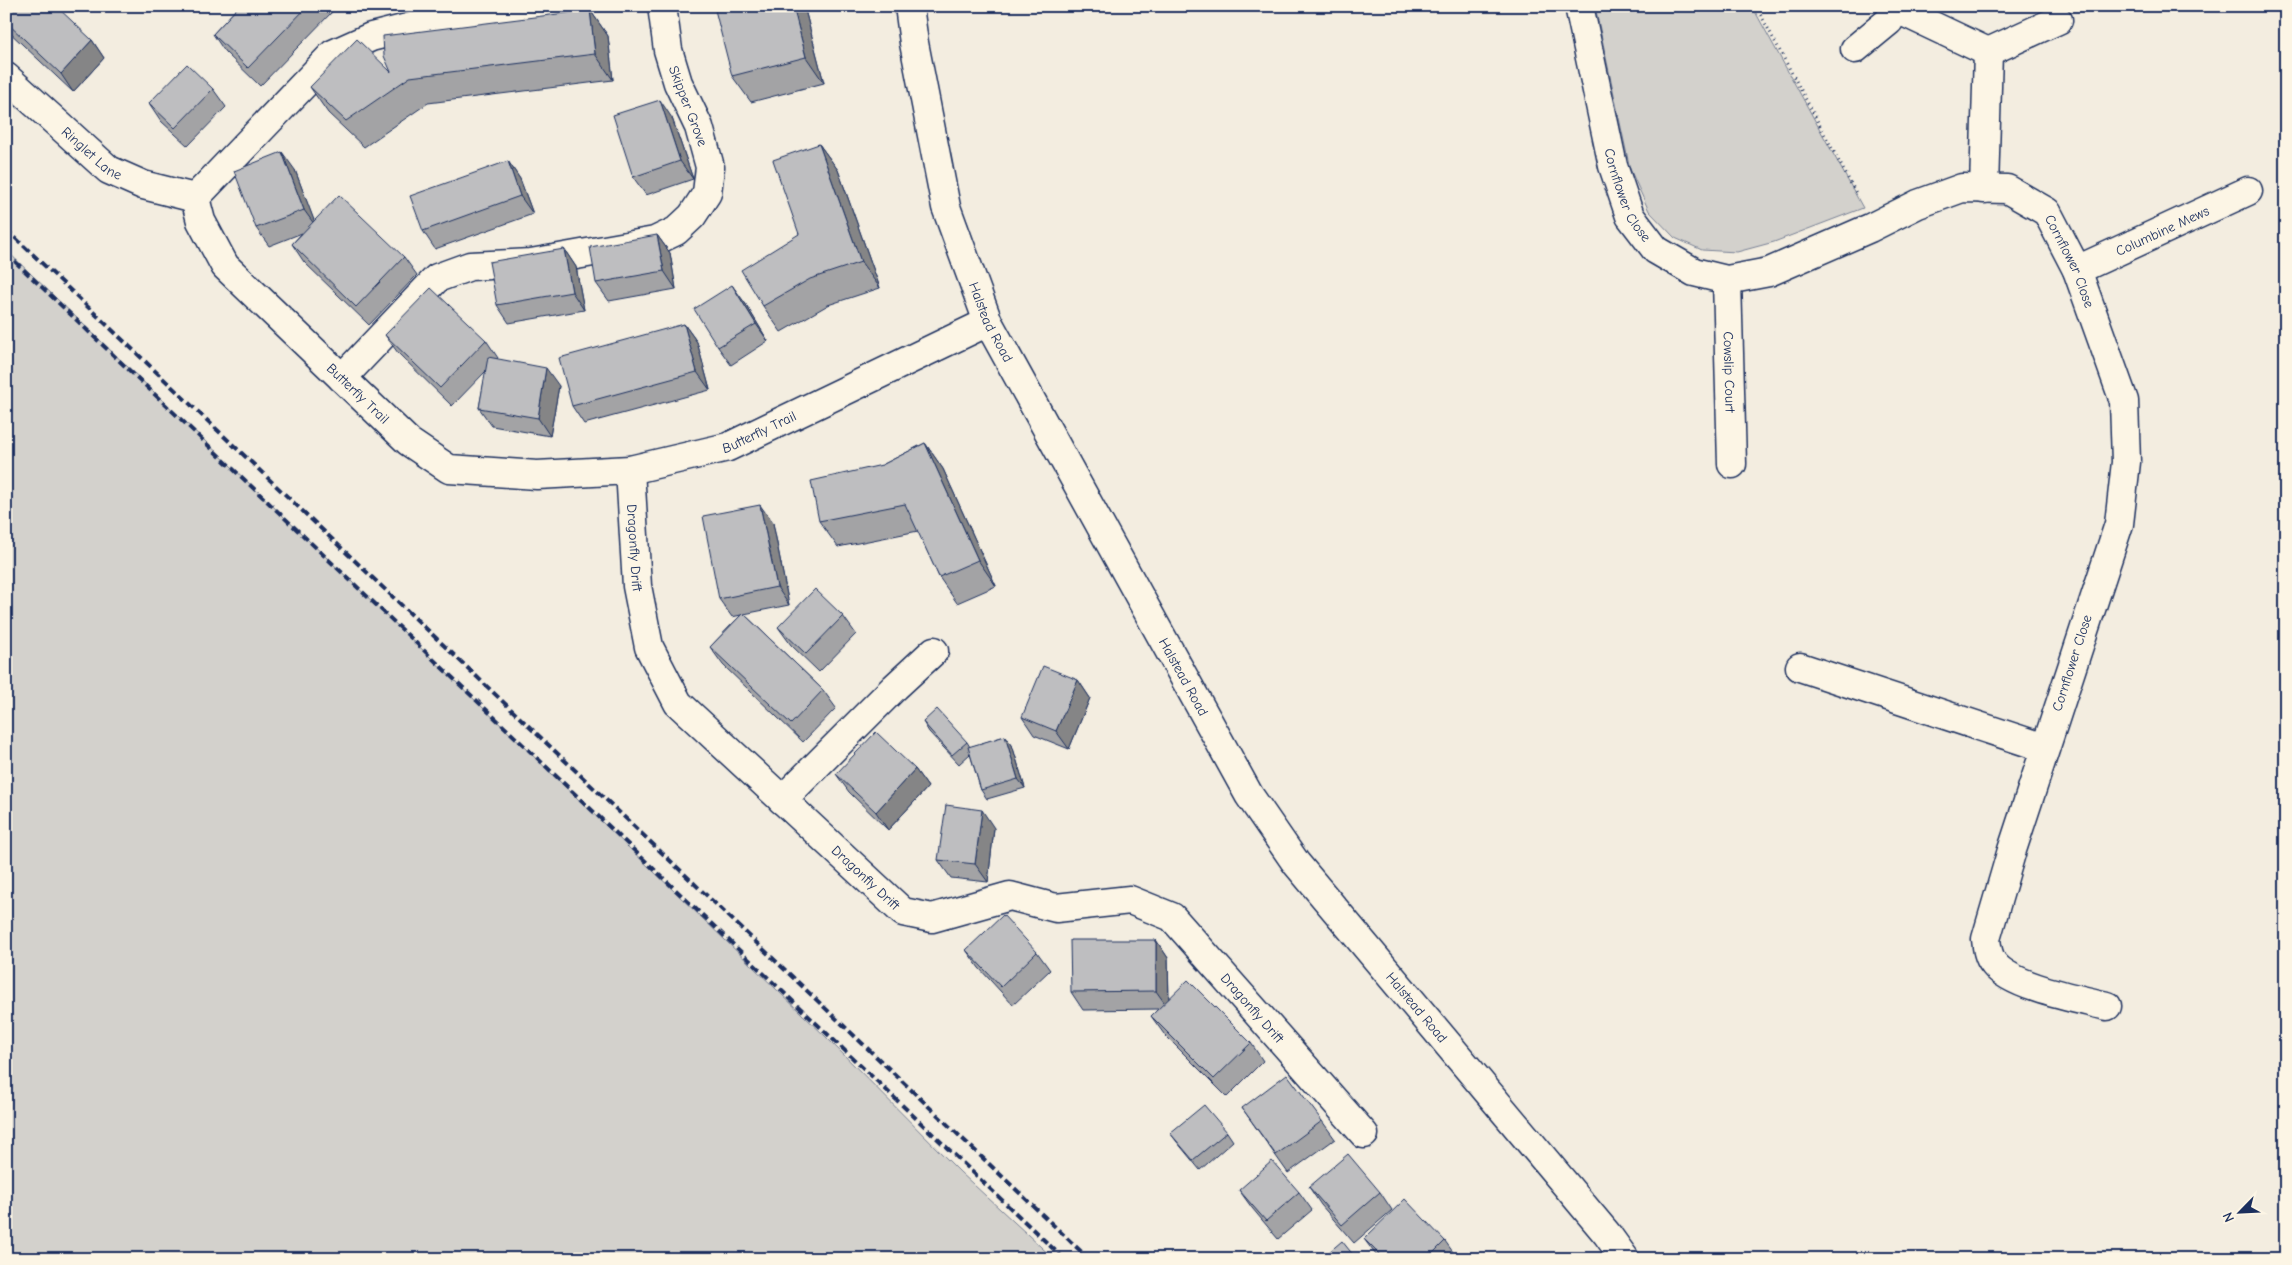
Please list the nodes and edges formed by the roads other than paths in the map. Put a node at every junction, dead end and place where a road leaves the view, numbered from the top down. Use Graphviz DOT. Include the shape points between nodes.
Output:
graph roads {
  1 [pos="559,6"];
  2 [pos="662,6"];
  3 [pos="909,6"];
  4 [pos="1578,6"];
  5 [pos="1896,7"];
  6 [pos="430,14"];
  7 [pos="2058,20"];
  8 [pos="1855,49"];
  9 [pos="1988,52"];
  10 [pos="6,77"];
  11 [pos="1984,189"];
  12 [pos="2248,191"];
  13 [pos="195,198"];
  14 [pos="2077,270"];
  15 [pos="1727,280"];
  16 [pos="988,322"];
  17 [pos="342,378"];
  18 [pos="1732,464"];
  19 [pos="630,470"];
  20 [pos="934,651"];
  21 [pos="1800,668"];
  22 [pos="2045,748"];
  23 [pos="782,800"];
  24 [pos="2107,1006"];
  25 [pos="1364,1134"];
  26 [pos="1625,1259"];
  1 -- 6 [label="street"];
  2 -- 17 [label="street, Skipper Grove" via="668,50 678,83 700,127 710,168 708,193 692,216 676,231 655,241 532,263 470,266 437,278"];
  3 -- 16 [label="street, Halstead Road" via="946,206"];
  4 -- 15 [label="street, Cornflower Close" via="1612,166 1630,216 1656,250 1694,272"];
  5 -- 8 [label="street" via="1889,21"];
  5 -- 9 [label="street"];
  6 -- 13 [label="street" via="333,54"];
  7 -- 9 [label="street"];
  9 -- 11 [label="street"];
  10 -- 13 [label="street, Ringlet Lane" via="109,170 144,185"];
  11 -- 14 [label="street, Cornflower Close" via="2007,189 2047,212"];
  11 -- 15 [label="street, Cornflower Close" via="1962,188 1918,204 1769,272"];
  12 -- 14 [label="street, Columbine Mews"];
  13 -- 17 [label="street, Butterfly Trail" via="201,221 225,266"];
  14 -- 22 [label="street, Cornflower Close" via="2124,401 2126,462 2119,524"];
  15 -- 18 [label="street, Cowslip Court"];
  16 -- 19 [label="street, Butterfly Trail" via="728,447"];
  16 -- 26 [label="street, Halstead Road" via="1249,795 1296,863"];
  17 -- 19 [label="street, Butterfly Trail" via="409,442 449,469 536,475"];
  19 -- 23 [label="street, Dragonfly Drift" via="637,586 649,647 678,703"];
  20 -- 23 [label="street"];
  21 -- 22 [label="street"];
  22 -- 24 [label="street, Cornflower Close" via="1986,939 1988,952 1995,965 2015,980"];
  23 -- 25 [label="street, Dragonfly Drift" via="904,912 932,918 1010,896 1056,908 1130,900 1172,917"];
}
